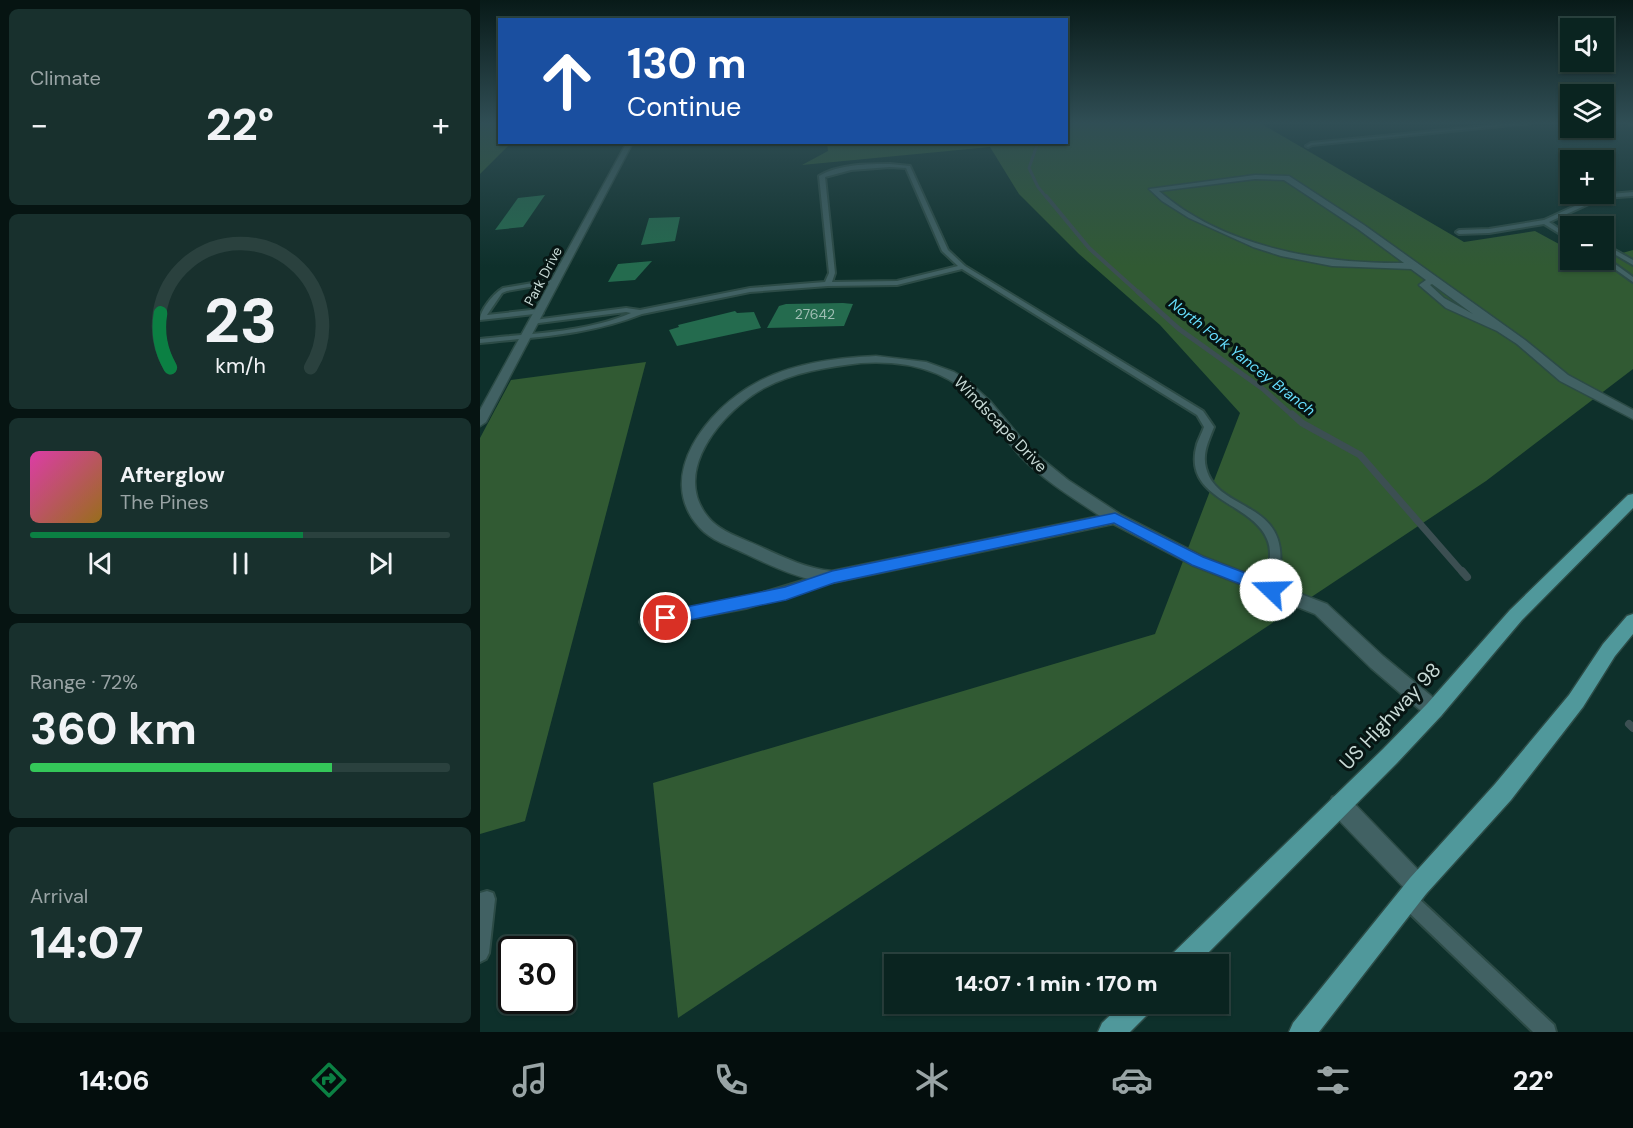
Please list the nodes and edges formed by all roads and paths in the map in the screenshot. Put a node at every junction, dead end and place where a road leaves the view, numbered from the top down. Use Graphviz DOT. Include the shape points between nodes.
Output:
graph roads {
  1 [pos="614,171"];
  2 [pos="835,171"];
  3 [pos="910,171"];
  4 [pos="1633,194"];
  5 [pos="1545,222"];
  6 [pos="1560,227"];
  7 [pos="1459,232"];
  8 [pos="1560,232"];
  9 [pos="1614,252"];
  10 [pos="1633,264"];
  11 [pos="1412,266"];
  12 [pos="1614,266"];
  13 [pos="963,267"];
  14 [pos="1633,280"];
  15 [pos="556,281"];
  16 [pos="828,284"];
  17 [pos="540,311"];
  18 [pos="640,312"];
  19 [pos="481,318"];
  20 [pos="534,322"];
  21 [pos="527,335"];
  22 [pos="480,341"];
  23 [pos="1633,415"];
  24 [pos="480,422"];
  25 [pos="1633,499"];
  26 [pos="1115,518"];
  27 [pos="832,577"];
  28 [pos="1271,590"];
  29 [pos="1633,621"];
  30 [pos="646,622"];
  31 [pos="1434,710"];
  32 [pos="1340,805"];
  33 [pos="1413,893"];
  34 [pos="480,901"];
  35 [pos="480,953"];
  36 [pos="1190,954"];
  37 [pos="1130,1014"];
  38 [pos="1111,1032"];
  39 [pos="1302,1032"];
  40 [pos="1547,1032"];
  1 -- 15 [label="street, Park Drive"];
  2 -- 16 [label="lane" via="822,179 832,273"];
  3 -- 13 [label="lane" via="945,252"];
  4 -- 5 [label="lane" via="1601,196"];
  5 -- 6 [label="lane"];
  5 -- 7 [label="lane"];
  5 -- 8 [label="lane"];
  9 -- 10 [label="lane"];
  11 -- 11 [label="street" via="1286,178 1255,177 1153,189 1191,216 1256,248 1328,263"];
  11 -- 23 [label="street" via="1521,342 1564,378"];
  12 -- 14 [label="lane"];
  13 -- 16 [label="lane" via="897,283"];
  13 -- 28 [label="lane" via="1200,413 1209,427 1200,450 1204,478 1220,495 1266,524 1275,542"];
  15 -- 17 [label="street, Park Drive"];
  15 -- 19 [label="lane" via="500,291"];
  16 -- 18 [label="lane" via="750,290"];
  17 -- 19 [label="lane"];
  17 -- 20 [label="street, Park Drive"];
  18 -- 20 [label="lane" via="626,310"];
  18 -- 21 [label="lane" via="614,321"];
  20 -- 21 [label="street, Park Drive"];
  21 -- 22 [label="lane"];
  21 -- 24 [label="street, Park Drive"];
  25 -- 31 [label="main road, US Highway 98" via="1516,615"];
  26 -- 27 [label="street, Windscape Drive"];
  26 -- 27 [label="street, Windscape Drive" via="1059,482 1032,459 974,391 945,370 913,361 876,358 796,370 745,395 709,429 694,454 689,495 703,522 731,539 807,576"];
  26 -- 28 [label="street, Windscape Drive" via="1198,561"];
  27 -- 30 [label="lane" via="746,603"];
  28 -- 31 [label="street, Windscape Drive" via="1321,609"];
  29 -- 33 [label="main road" via="1510,783"];
  31 -- 32 [label="main road, US Highway 98"];
  32 -- 33 [label="street"];
  32 -- 36 [label="main road, US Highway 98"];
  33 -- 39 [label="main road"];
  33 -- 40 [label="lane"];
  34 -- 35 [label="lane" via="487,899"];
  37 -- 38 [label="main road"];
}
